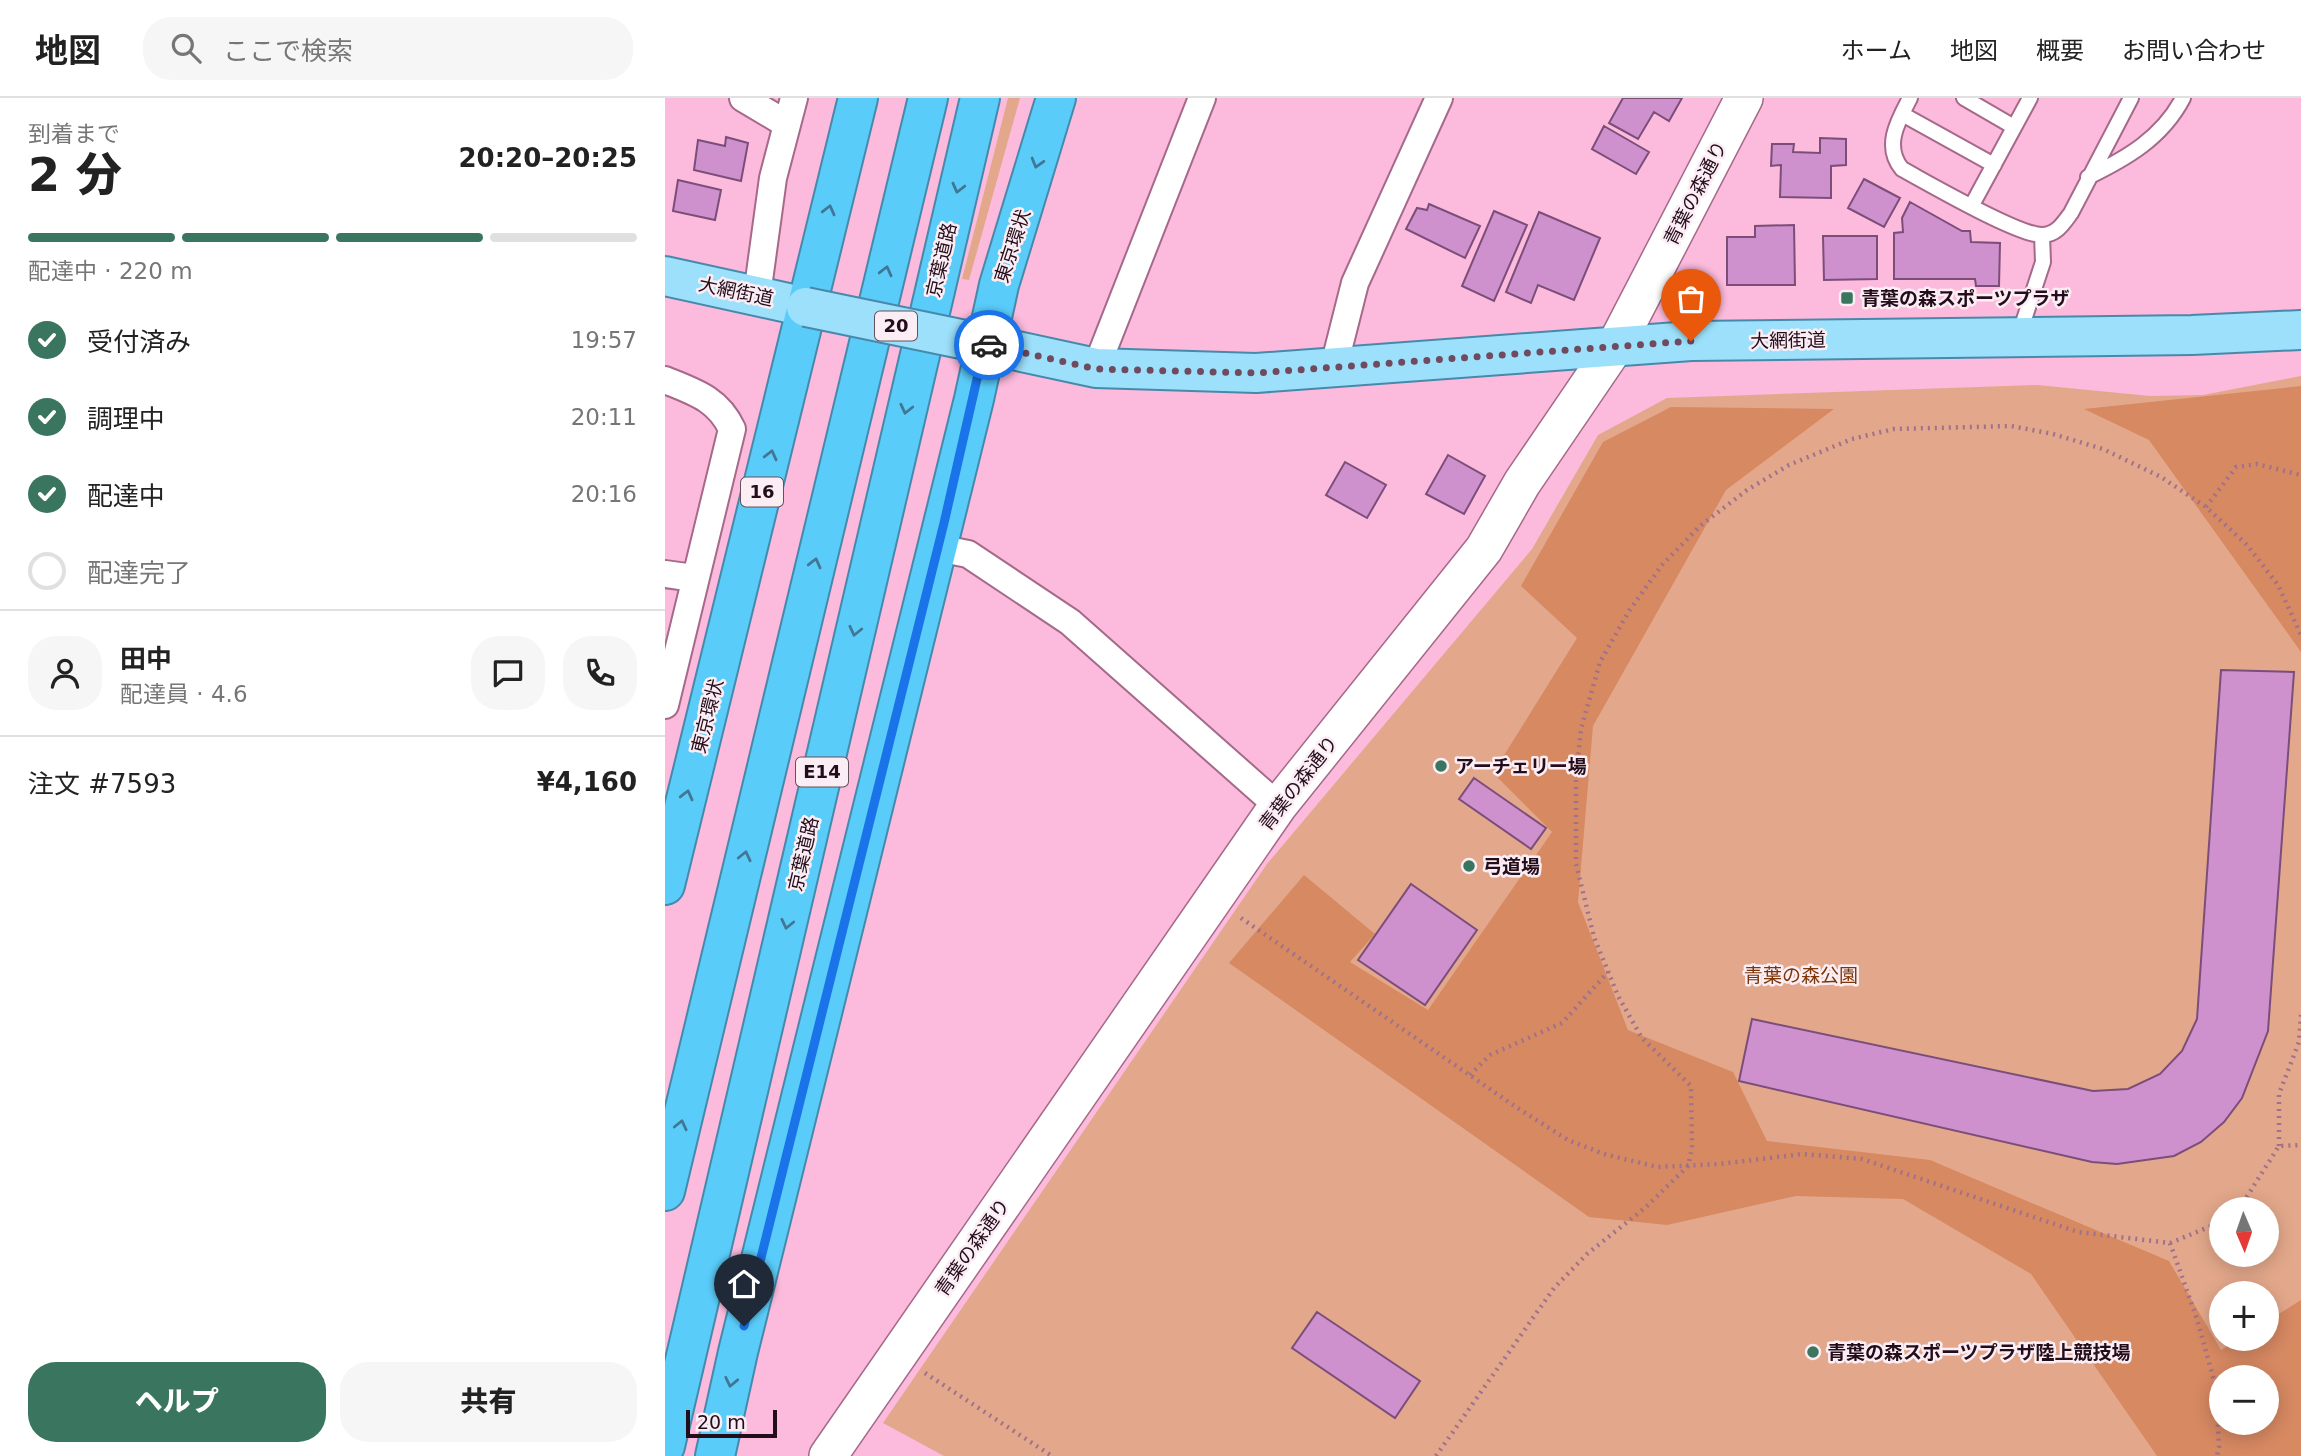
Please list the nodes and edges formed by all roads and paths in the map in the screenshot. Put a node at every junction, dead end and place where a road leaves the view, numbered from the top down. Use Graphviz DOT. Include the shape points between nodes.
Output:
graph roads {
  1 [pos="743,98"];
  2 [pos="794,98"];
  3 [pos="858,98"];
  4 [pos="928,98"];
  5 [pos="981,98"];
  6 [pos="1056,98"];
  7 [pos="1202,98"];
  8 [pos="1439,98"];
  9 [pos="1744,98"];
  10 [pos="1910,98"];
  11 [pos="1964,98"];
  12 [pos="2030,98"];
  13 [pos="2131,98"];
  14 [pos="2183,98"];
  15 [pos="1902,114"];
  16 [pos="785,123"];
  17 [pos="2014,127"];
  18 [pos="1994,165"];
  19 [pos="2088,177"];
  20 [pos="1972,205"];
  21 [pos="2042,235"];
  22 [pos="665,276"];
  23 [pos="757,295"];
  24 [pos="806,307"];
  25 [pos="2301,330"];
  26 [pos="2018,338"];
  27 [pos="985,344"];
  28 [pos="1616,345"];
  29 [pos="1334,366"];
  30 [pos="1096,369"];
  31 [pos="665,380"];
  32 [pos="2301,475"];
  33 [pos="2206,506"];
  34 [pos="938,548"];
  35 [pos="665,574"];
  36 [pos="695,578"];
  37 [pos="2301,635"];
  38 [pos="671,649"];
  39 [pos="665,705"];
  40 [pos="1278,806"];
  41 [pos="665,885"];
  42 [pos="1232,911"];
  43 [pos="1608,972"];
  44 [pos="2301,1015"];
  45 [pos="2301,1026"];
  46 [pos="1469,1075"];
  47 [pos="2301,1145"];
  48 [pos="2279,1146"];
  49 [pos="1688,1166"];
  50 [pos="665,1191"];
  51 [pos="2247,1197"];
  52 [pos="2209,1227"];
  53 [pos="2171,1243"];
  54 [pos="916,1367"];
  55 [pos="665,1446"];
  56 [pos="715,1456"];
  57 [pos="828,1456"];
  58 [pos="1052,1456"];
  59 [pos="1436,1456"];
  60 [pos="2217,1456"];
  1 -- 16 [label="street"];
  2 -- 16 [label="street"];
  24 -- 3 [label="highway, 東京環状 / 16, one-way"];
  50 -- 4 [label="highway, E14, one-way"];
  5 -- 55 [label="highway, 京葉道路 / E14, one-way"];
  6 -- 27 [label="highway, 東京環状, one-way"];
  7 -- 30 [label="street"];
  8 -- 29 [label="street" via="1355,283"];
  9 -- 28 [label="street, 青葉の森通り"];
  10 -- 15 [label="lane"];
  11 -- 17 [label="lane"];
  12 -- 17 [label="lane"];
  13 -- 19 [label="lane"];
  14 -- 19 [label="lane" via="2172,119 2132,155"];
  15 -- 18 [label="lane"];
  15 -- 20 [label="lane" via="1891,146 1894,159 1902,169"];
  16 -- 23 [label="street"];
  17 -- 18 [label="lane"];
  18 -- 20 [label="lane"];
  19 -- 21 [label="lane" via="2059,230"];
  20 -- 21 [label="lane" via="2018,229"];
  21 -- 26 [label="lane" via="2043,262"];
  22 -- 23 [label="main road, 大網街道 / 20"];
  23 -- 24 [label="main road, 大網街道 / 20"];
  24 -- 27 [label="main road, 20, bridge"];
  41 -- 24 [label="highway, 東京環状 / 16, one-way"];
  25 -- 26 [label="main road, 大網街道 / 20"];
  26 -- 28 [label="main road, 大網街道 / 20"];
  27 -- 30 [label="main road, 大網街道 / 20"];
  27 -- 34 [label="highway, 東京環状"];
  28 -- 29 [label="main road, 大網街道 / 20"];
  28 -- 40 [label="street, 青葉の森通り" via="1483,549"];
  29 -- 30 [label="main road, 大網街道 / 20" via="1256,373"];
  31 -- 36 [label="street" via="710,398 732,429"];
  32 -- 33 [label="path" via="2257,464 2236,467"];
  33 -- 37 [label="path" via="2278,585"];
  33 -- 43 [label="path" via="2115,455 2053,434 2011,426 1894,429 1852,439 1789,465 1747,489 1700,526 1662,565 1600,662 1581,729 1576,864"];
  34 -- 40 [label="street" via="968,554 1070,622"];
  34 -- 56 [label="highway, 東京環状, one-way"];
  35 -- 36 [label="street"];
  36 -- 38 [label="street"];
  38 -- 39 [label="street"];
  40 -- 57 [label="street, 青葉の森通り"];
  42 -- 46 [label="path"];
  43 -- 46 [label="path" via="1562,1023 1490,1055"];
  43 -- 49 [label="path" via="1642,1038 1691,1086"];
  44 -- 45 [label="path"];
  45 -- 48 [label="path" via="2279,1094"];
  46 -- 49 [label="path" via="1568,1140 1657,1167"];
  47 -- 48 [label="path"];
  48 -- 51 [label="path"];
  49 -- 53 [label="path" via="1803,1154 1862,1159 2078,1232"];
  49 -- 59 [label="path" via="1554,1288"];
  52 -- 53 [label="path"];
  53 -- 60 [label="path" via="2216,1388"];
  54 -- 58 [label="path"];
}
